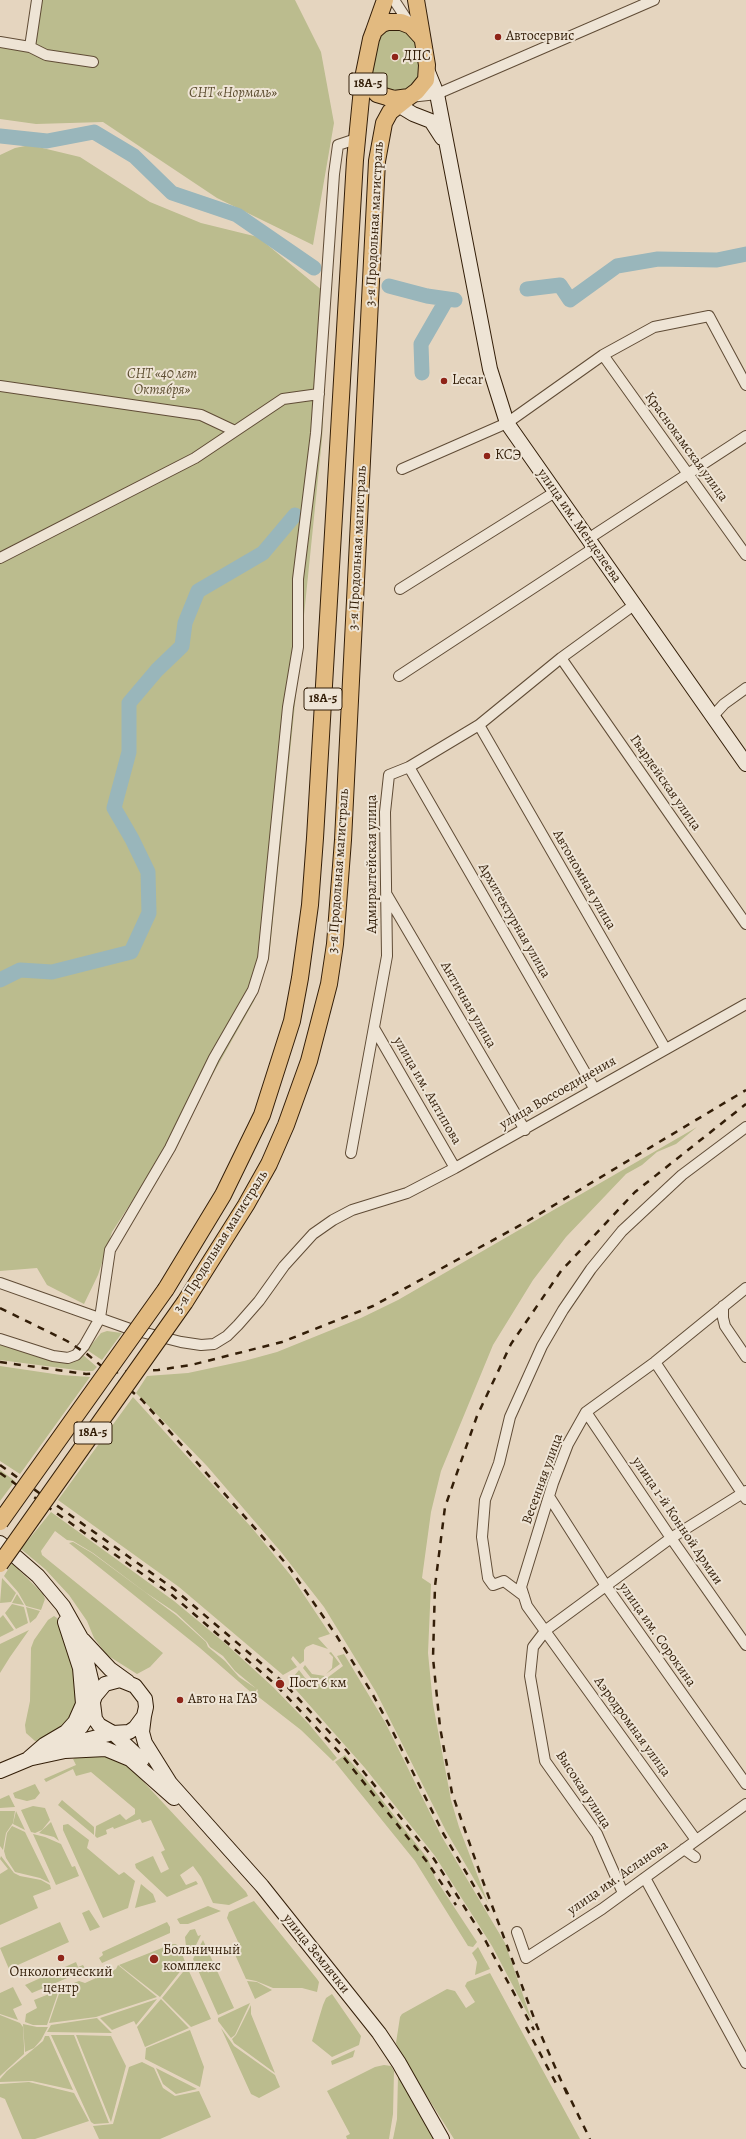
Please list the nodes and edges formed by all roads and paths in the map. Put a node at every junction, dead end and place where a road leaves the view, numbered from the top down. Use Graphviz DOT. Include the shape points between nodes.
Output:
graph roads {
  1 [pos="37,0"];
  2 [pos="385,0"];
  3 [pos="394,0"];
  4 [pos="416,0"];
  5 [pos="654,0"];
  6 [pos="374,31"];
  7 [pos="417,32"];
  8 [pos="0,42"];
  9 [pos="30,46"];
  10 [pos="93,62"];
  11 [pos="428,72"];
  12 [pos="363,78"];
  13 [pos="437,94"];
  14 [pos="397,100"];
  15 [pos="356,139"];
  16 [pos="447,145"];
  17 [pos="603,355"];
  18 [pos="746,385"];
  19 [pos="0,386"];
  20 [pos="319,394"];
  21 [pos="506,423"];
  22 [pos="235,431"];
  23 [pos="746,436"];
  24 [pos="402,469"];
  25 [pos="688,473"];
  26 [pos="555,492"];
  27 [pos="591,544"];
  28 [pos="746,555"];
  29 [pos="0,558"];
  30 [pos="400,589"];
  31 [pos="634,605"];
  32 [pos="561,658"];
  33 [pos="399,676"];
  34 [pos="746,688"];
  35 [pos="713,716"];
  36 [pos="479,726"];
  37 [pos="746,764"];
  38 [pos="409,767"];
  39 [pos="387,895"];
  40 [pos="746,924"];
  41 [pos="746,1004"];
  42 [pos="374,1028"];
  43 [pos="666,1048"];
  44 [pos="594,1088"];
  45 [pos="746,1126"];
  46 [pos="525,1130"];
  47 [pos="351,1153"];
  48 [pos="455,1168"];
  49 [pos="0,1283"];
  50 [pos="746,1288"];
  51 [pos="723,1306"];
  52 [pos="100,1318"];
  53 [pos="0,1339"];
  54 [pos="746,1357"];
  55 [pos="655,1362"];
  56 [pos="586,1412"];
  57 [pos="745,1494"];
  58 [pos="550,1498"];
  59 [pos="0,1522"];
  60 [pos="670,1538"];
  61 [pos="0,1543"];
  62 [pos="0,1564"];
  63 [pos="606,1586"];
  64 [pos="524,1596"];
  65 [pos="63,1606"];
  66 [pos="546,1630"];
  67 [pos="82,1638"];
  68 [pos="746,1645"];
  69 [pos="128,1682"];
  70 [pos="94,1699"];
  71 [pos="144,1716"];
  72 [pos="114,1733"];
  73 [pos="62,1745"];
  74 [pos="28,1759"];
  75 [pos="0,1771"];
  76 [pos="170,1783"];
  77 [pos="746,1784"];
  78 [pos="746,1804"];
  79 [pos="200,1816"];
  80 [pos="696,1840"];
  81 [pos="684,1849"];
  82 [pos="695,1857"];
  83 [pos="646,1878"];
  84 [pos="623,1893"];
  85 [pos="517,1932"];
  86 [pos="746,2063"];
  87 [pos="442,2139"];
  1 -- 9 [label="street"];
  2 -- 6 [label="highway, 3-я Продольная магистраль / 18А-5"];
  3 -- 7 [label="street"];
  4 -- 7 [label="highway"];
  5 -- 13 [label="street"];
  6 -- 7 [label="highway" via="388,22 401,22"];
  6 -- 12 [label="highway, 3-я Продольная магистраль / 18А-5" via="366,52"];
  7 -- 11 [label="highway"];
  8 -- 9 [label="street"];
  9 -- 10 [label="street" via="46,54"];
  11 -- 13 [label="main road, улица им. Менделеева"];
  11 -- 14 [label="highway, 3-я Продольная магистраль / 18А-5" via="422,85"];
  12 -- 14 [label="highway, 18А-5" via="378,94"];
  12 -- 15 [label="highway, 3-я Продольная магистраль / 18А-5"];
  13 -- 14 [label="street"];
  13 -- 16 [label="main road, улица им. Менделеева"];
  14 -- 16 [label="main road" via="431,121"];
  14 -- 62 [label="highway, 3-я Продольная магистраль / 18А-5, bridge" via="384,124 377,161 336,936 329,984 309,1062 283,1132 246,1205 185,1302"];
  15 -- 20 [label="street" via="338,145 331,206"];
  15 -- 59 [label="highway, 3-я Продольная магистраль / 18А-5, bridge" via="315,838 310,904 292,1021 262,1115 223,1195 166,1289"];
  16 -- 21 [label="main road, улица им. Менделеева" via="490,369"];
  17 -- 18 [label="street" via="654,327 709,316"];
  17 -- 21 [label="street"];
  17 -- 25 [label="street, Краснокамская улица"];
  19 -- 22 [label="street" via="201,415"];
  20 -- 22 [label="street" via="283,400"];
  20 -- 52 [label="street" via="298,579 298,647 288,707 263,958 254,990 214,1058 170,1148 110,1250"];
  21 -- 24 [label="street"];
  21 -- 26 [label="main road, улица им. Менделеева"];
  22 -- 29 [label="street" via="190,461"];
  23 -- 25 [label="street"];
  25 -- 27 [label="street"];
  25 -- 28 [label="street, Краснокамская улица"];
  26 -- 27 [label="main road, улица им. Менделеева"];
  26 -- 30 [label="street"];
  27 -- 31 [label="main road, улица им. Менделеева"];
  27 -- 33 [label="street"];
  31 -- 32 [label="street, Адмиралтейская улица"];
  31 -- 35 [label="main road, улица им. Менделеева"];
  32 -- 36 [label="street, Адмиралтейская улица"];
  32 -- 40 [label="street, Гвардейская улица"];
  34 -- 35 [label="street" via="724,704"];
  35 -- 37 [label="main road, улица им. Менделеева"];
  36 -- 38 [label="street, Адмиралтейская улица"];
  36 -- 43 [label="street, Автономная улица"];
  38 -- 39 [label="street, Адмиралтейская улица" via="389,775 385,812"];
  38 -- 44 [label="street, Архитектурная улица"];
  39 -- 42 [label="street, Адмиралтейская улица" via="387,956"];
  39 -- 46 [label="street, Античная улица"];
  41 -- 43 [label="street, улица Воссоединения"];
  42 -- 47 [label="street, Адмиралтейская улица"];
  42 -- 48 [label="street, улица им. Антипова"];
  43 -- 44 [label="street, улица Воссоединения"];
  44 -- 46 [label="street, улица Воссоединения"];
  45 -- 64 [label="street" via="682,1175 622,1231 591,1269 542,1346 510,1416 499,1463 485,1500 482,1537 488,1578 493,1585 504,1580"];
  46 -- 48 [label="street, улица Воссоединения"];
  48 -- 52 [label="street, улица Воссоединения" via="407,1193 352,1210 332,1220 313,1234 284,1266 238,1325 214,1344 181,1342"];
  49 -- 52 [label="street, улица Воссоединения"];
  50 -- 51 [label="street, Весенняя улица"];
  51 -- 54 [label="street" via="726,1326"];
  51 -- 55 [label="street, Весенняя улица"];
  52 -- 53 [label="street" via="84,1346 76,1355 68,1358 53,1356"];
  55 -- 56 [label="street, Весенняя улица"];
  55 -- 57 [label="street"];
  56 -- 58 [label="street, Весенняя улица" via="568,1444"];
  56 -- 60 [label="street, улица 1-й Конной Армии"];
  57 -- 60 [label="street, Высокая улица"];
  58 -- 63 [label="street, улица им. Сорокина"];
  58 -- 64 [label="street, Весенняя улица" via="521,1587"];
  60 -- 63 [label="street, Высокая улица"];
  60 -- 68 [label="street, улица 1-й Конной Армии"];
  61 -- 65 [label="main road" via="38,1576"];
  63 -- 66 [label="street, Высокая улица"];
  63 -- 77 [label="street, улица им. Сорокина"];
  64 -- 66 [label="street, Весенняя улица" via="527,1606"];
  65 -- 67 [label="main road"];
  65 -- 74 [label="main road" via="64,1619 80,1668 83,1704 75,1722 66,1732"];
  66 -- 80 [label="street, Аэродромная улица"];
  66 -- 84 [label="street, Высокая улица" via="533,1647 530,1676 545,1761 597,1834"];
  67 -- 69 [label="main road" via="110,1668"];
  67 -- 70 [label="main road"];
  69 -- 70 [label="main road" via="120,1680 105,1684"];
  69 -- 71 [label="main road" via="135,1686 145,1699"];
  70 -- 72 [label="main road" via="95,1719"];
  70 -- 73 [label="main road" via="81,1727"];
  71 -- 72 [label="main road" via="136,1728 121,1734"];
  71 -- 76 [label="main road, улица Землячки" via="142,1732 145,1743"];
  72 -- 73 [label="main road"];
  72 -- 76 [label="main road, улица Землячки"];
  73 -- 74 [label="main road"];
  74 -- 75 [label="main road"];
  74 -- 79 [label="main road" via="65,1751 106,1749 130,1759 184,1807"];
  76 -- 79 [label="main road, улица Землячки"];
  78 -- 80 [label="street, улица им. Асланова"];
  79 -- 87 [label="main road, улица Землячки" via="262,1886 379,2033"];
  80 -- 81 [label="street, улица им. Асланова"];
  81 -- 82 [label="street"];
  81 -- 83 [label="street, улица им. Асланова"];
  83 -- 84 [label="street, улица им. Асланова"];
  83 -- 86 [label="street"];
  84 -- 85 [label="street, улица им. Асланова" via="526,1958"];
}
